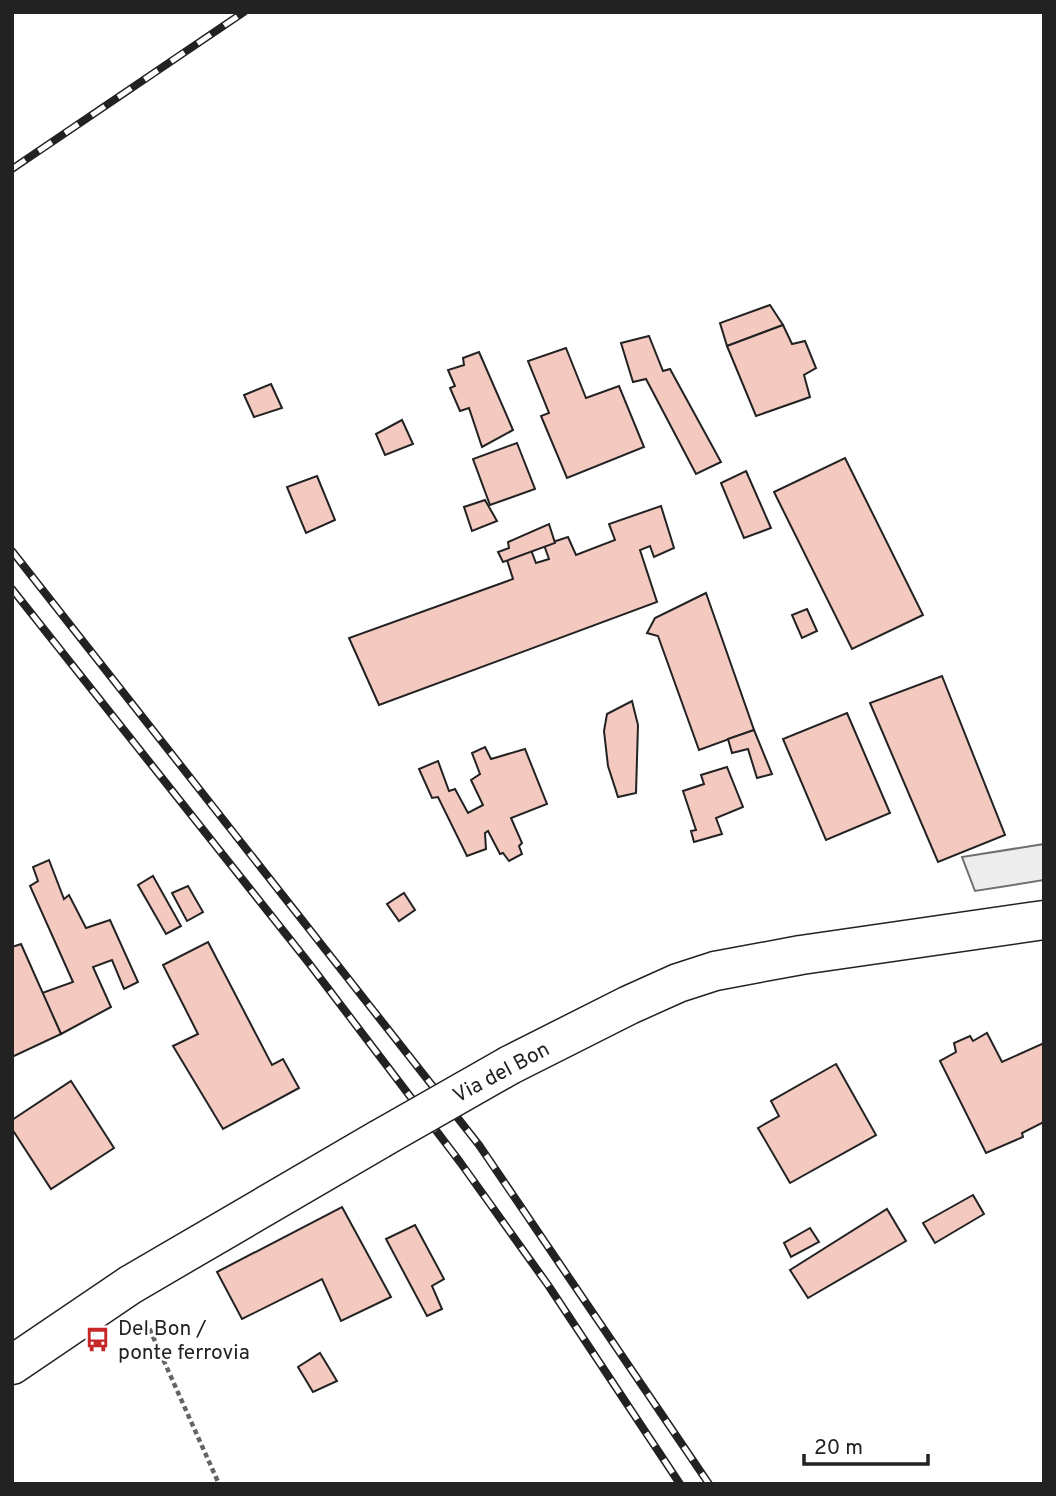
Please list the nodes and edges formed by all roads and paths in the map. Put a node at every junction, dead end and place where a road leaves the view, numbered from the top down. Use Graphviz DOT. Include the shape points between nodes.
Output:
graph roads {
  1 [pos="1044,920"];
  2 [pos="130,1285"];
  3 [pos="12,1365"];
  4 [pos="219,1484"];
  1 -- 2 [label="street, Via del Bon, bridge" via="826,951 715,971 678,983 510,1065"];
  2 -- 3 [label="street, Via del Bon"];
  2 -- 4 [label="path"];
}
